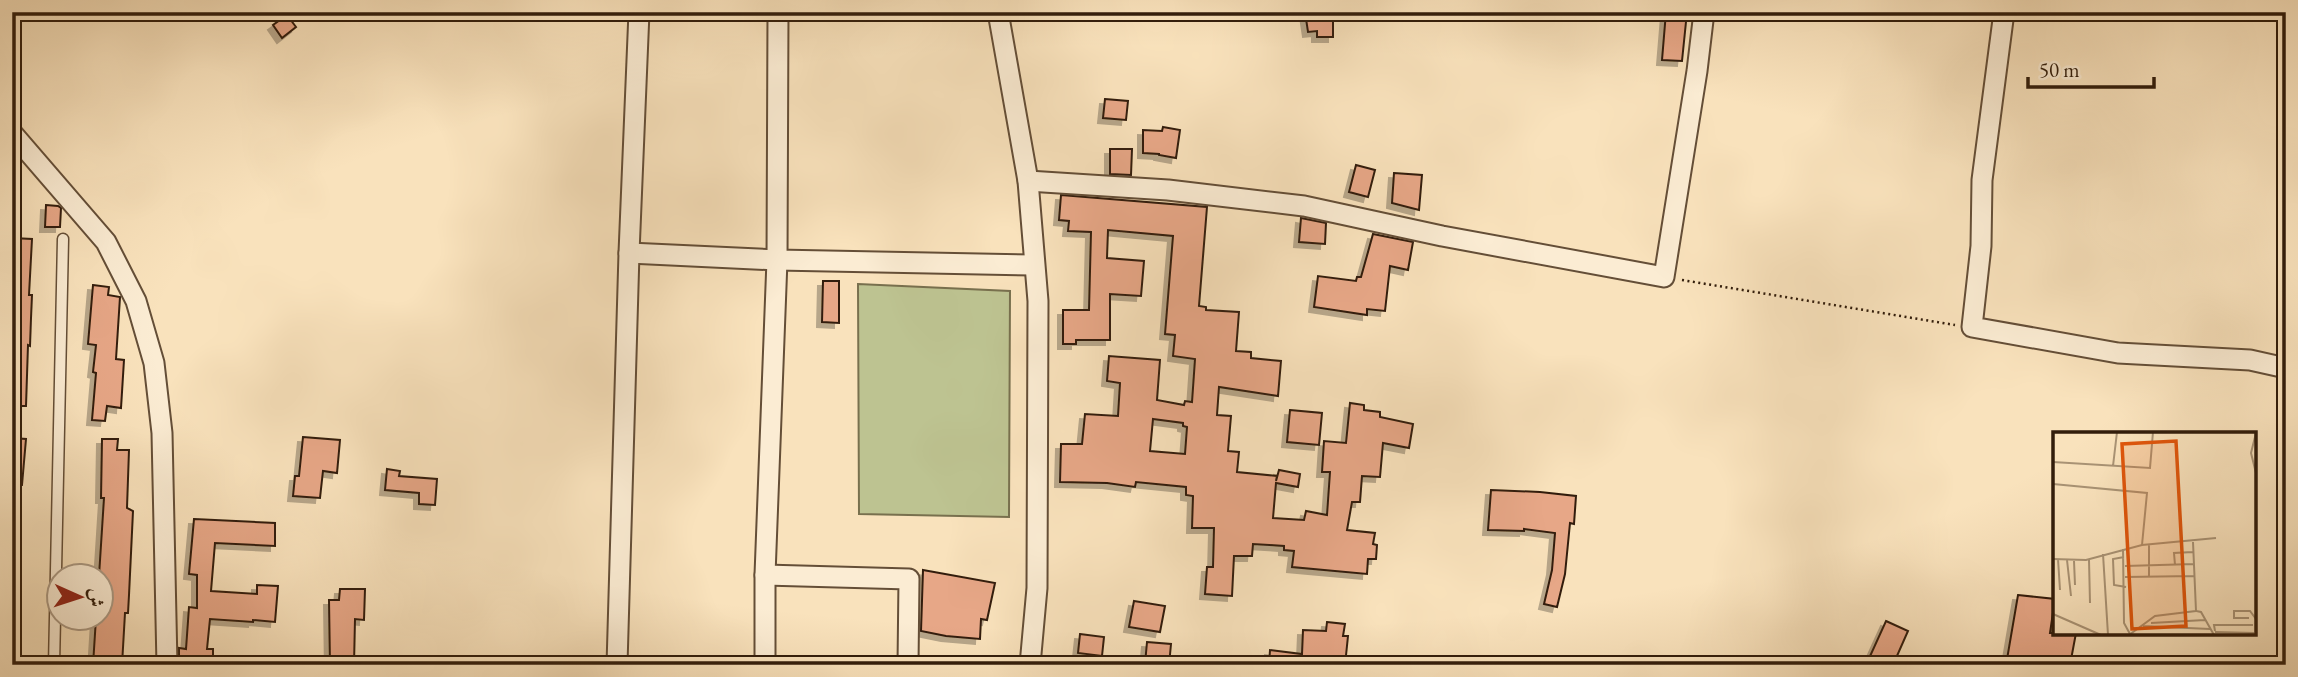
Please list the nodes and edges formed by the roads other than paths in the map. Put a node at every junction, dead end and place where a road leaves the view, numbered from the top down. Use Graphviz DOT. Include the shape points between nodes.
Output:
graph roads {
  1 [pos="639,12"];
  2 [pos="778,12"];
  3 [pos="998,12"];
  4 [pos="1704,12"];
  5 [pos="2004,12"];
  6 [pos="15,145"];
  7 [pos="1028,181"];
  8 [pos="63,239"];
  9 [pos="629,253"];
  10 [pos="777,260"];
  11 [pos="1034,265"];
  12 [pos="2286,368"];
  13 [pos="765,575"];
  14 [pos="54,665"];
  15 [pos="167,665"];
  16 [pos="617,665"];
  17 [pos="765,665"];
  18 [pos="908,665"];
  19 [pos="1030,665"];
  1 -- 9 [label="street"];
  2 -- 10 [label="street"];
  3 -- 7 [label="street"];
  4 -- 7 [label="street" via="1664,277 1304,206 1168,190"];
  5 -- 12 [label="street" via="1982,180 1972,327 2118,353 2250,360"];
  6 -- 15 [label="street" via="106,242 140,313 154,363 162,433"];
  7 -- 11 [label="street"];
  8 -- 14 [label="lane"];
  9 -- 10 [label="street"];
  9 -- 16 [label="street"];
  10 -- 11 [label="street"];
  10 -- 13 [label="street"];
  11 -- 19 [label="street" via="1038,301 1037,588"];
  13 -- 17 [label="street"];
  13 -- 18 [label="street" via="909,579"];
}
